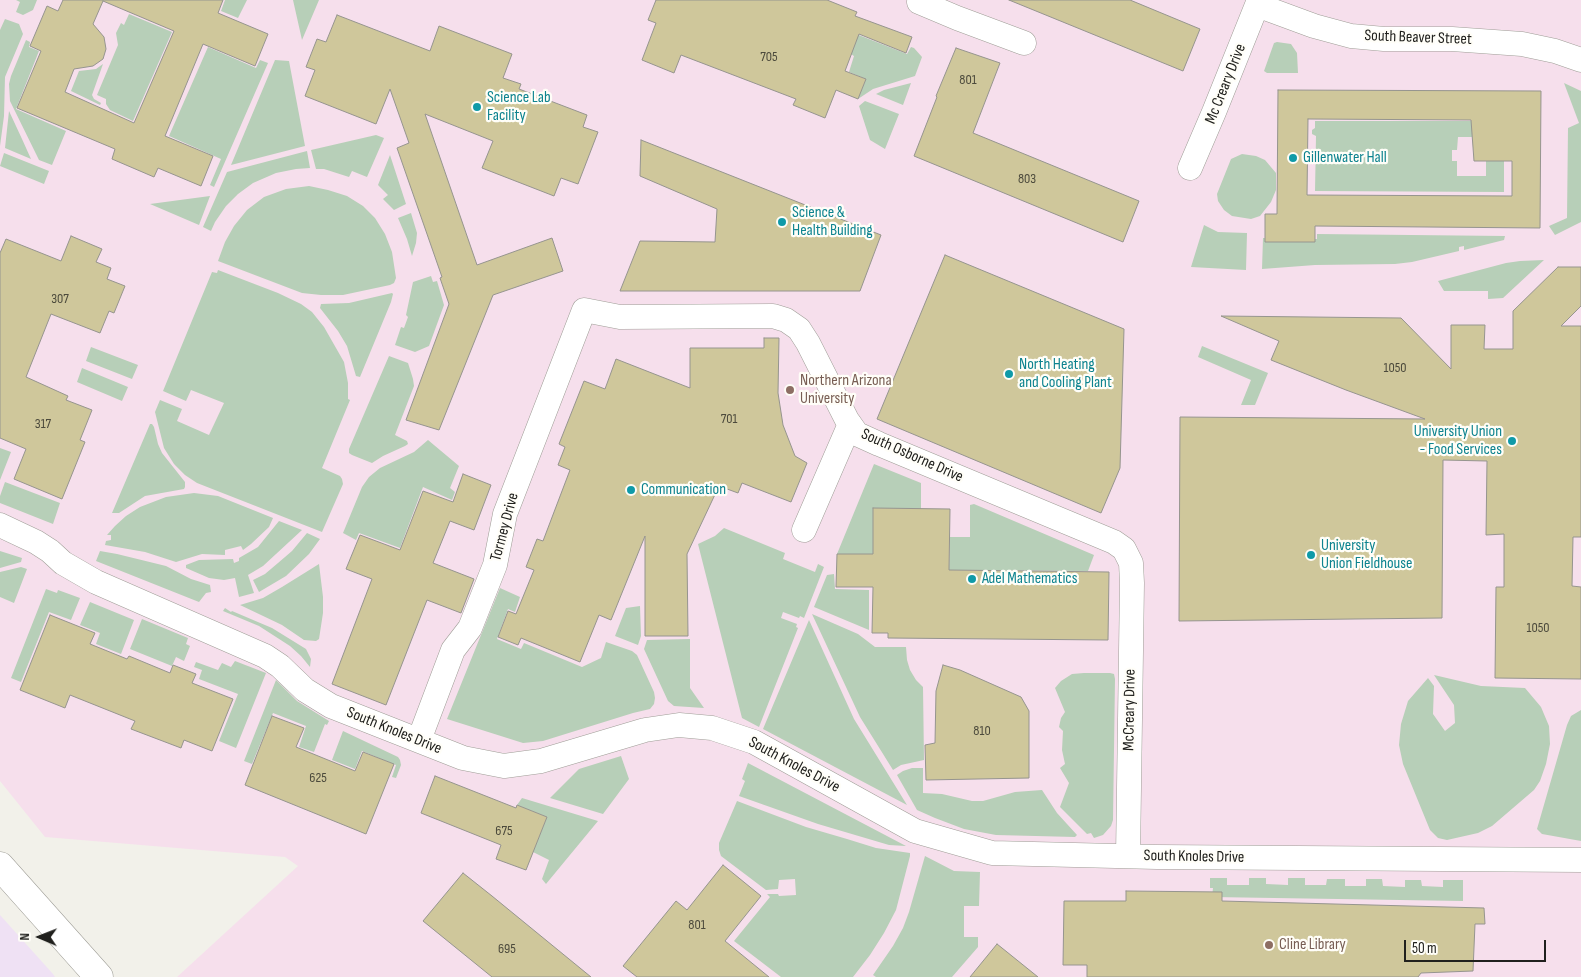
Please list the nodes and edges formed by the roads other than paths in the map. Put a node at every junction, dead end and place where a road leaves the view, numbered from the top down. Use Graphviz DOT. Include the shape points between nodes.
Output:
graph roads {
  1 [pos="919,2"];
  2 [pos="1258,2"];
  3 [pos="1024,43"];
  4 [pos="1581,60"];
  5 [pos="1190,168"];
  6 [pos="584,310"];
  7 [pos="850,424"];
  8 [pos="0,525"];
  9 [pos="804,530"];
  10 [pos="1131,563"];
  11 [pos="419,740"];
  12 [pos="1128,856"];
  13 [pos="1581,860"];
  14 [pos="0,866"];
  15 [pos="99,977"];
  1 -- 3 [label="street"];
  2 -- 4 [label="street, South Beaver Street" via="1314,26 1351,36 1522,44"];
  2 -- 5 [label="street, Mc Creary Drive"];
  6 -- 7 [label="street, South Osborne Drive" via="620,317 772,316 786,320 800,329"];
  6 -- 11 [label="street, Tormey Drive" via="506,514 495,564 470,628 454,650"];
  7 -- 9 [label="street"];
  7 -- 10 [label="street, South Osborne Drive" via="857,434 879,444 1114,542 1124,549"];
  8 -- 11 [label="street, South Knoles Drive" via="36,542 96,582 265,656 304,690 331,706"];
  10 -- 12 [label="street, McCreary Drive"];
  11 -- 12 [label="street, South Knoles Drive" via="463,758 504,766 541,761 644,730 679,725 712,728 754,742 924,834 992,853"];
  12 -- 13 [label="street, South Knoles Drive"];
  14 -- 15 [label="main road"];
}
